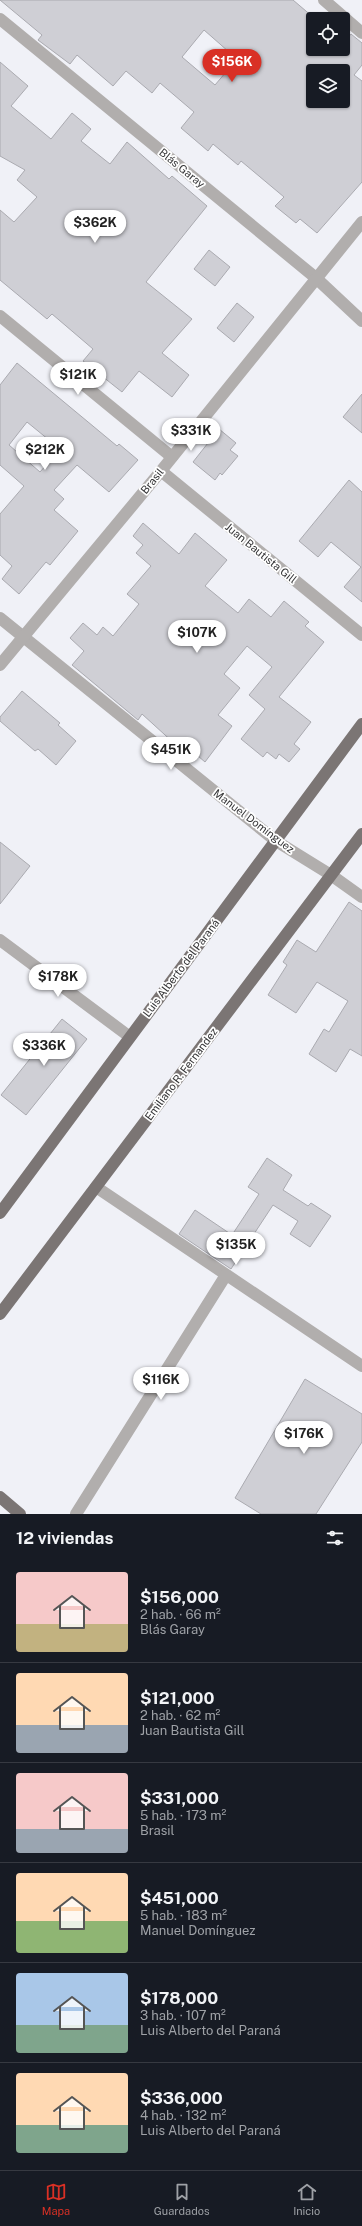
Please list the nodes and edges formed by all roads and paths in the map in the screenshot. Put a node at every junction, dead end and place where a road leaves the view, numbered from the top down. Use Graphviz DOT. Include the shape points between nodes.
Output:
graph roads {
  1 [pos="324,0"];
  2 [pos="0,19"];
  3 [pos="362,33"];
  4 [pos="362,222"];
  5 [pos="316,278"];
  6 [pos="0,316"];
  7 [pos="362,321"];
  8 [pos="172,457"];
  9 [pos="161,471"];
  10 [pos="0,618"];
  11 [pos="362,635"];
  12 [pos="23,637"];
  13 [pos="0,665"];
  14 [pos="362,724"];
  15 [pos="362,834"];
  16 [pos="276,840"];
  17 [pos="331,875"];
  18 [pos="362,897"];
  19 [pos="0,940"];
  20 [pos="130,1037"];
  21 [pos="96,1187"];
  22 [pos="0,1213"];
  23 [pos="226,1275"];
  24 [pos="0,1314"];
  25 [pos="362,1366"];
  26 [pos="0,1497"];
  27 [pos="20,1514"];
  28 [pos="76,1514"];
  1 -- 3 [label="street"];
  2 -- 5 [label="street, Blás Garay"];
  4 -- 5 [label="street, Brasil"];
  5 -- 7 [label="street, Blás Garay"];
  5 -- 8 [label="street, Brasil"];
  6 -- 8 [label="street"];
  8 -- 9 [label="street, Brasil"];
  9 -- 11 [label="street, Juan Bautista Gill"];
  9 -- 12 [label="street, Brasil"];
  10 -- 12 [label="street, Manuel Domínguez"];
  12 -- 13 [label="street, Brasil"];
  12 -- 16 [label="street, Manuel Domínguez"];
  14 -- 16 [label="main road, Luis Alberto del Paraná"];
  15 -- 17 [label="main road, Emiliano R. Fernandez"];
  16 -- 17 [label="street, Manuel Domínguez"];
  16 -- 20 [label="main road, Luis Alberto del Paraná"];
  17 -- 18 [label="street, Manuel Domínguez"];
  17 -- 21 [label="main road, Emiliano R. Fernandez"];
  19 -- 20 [label="street"];
  20 -- 22 [label="main road, Luis Alberto del Paraná"];
  21 -- 23 [label="street"];
  21 -- 24 [label="main road, Emiliano R. Fernandez"];
  23 -- 25 [label="street"];
  23 -- 28 [label="street"];
  26 -- 27 [label="main road"];
}
